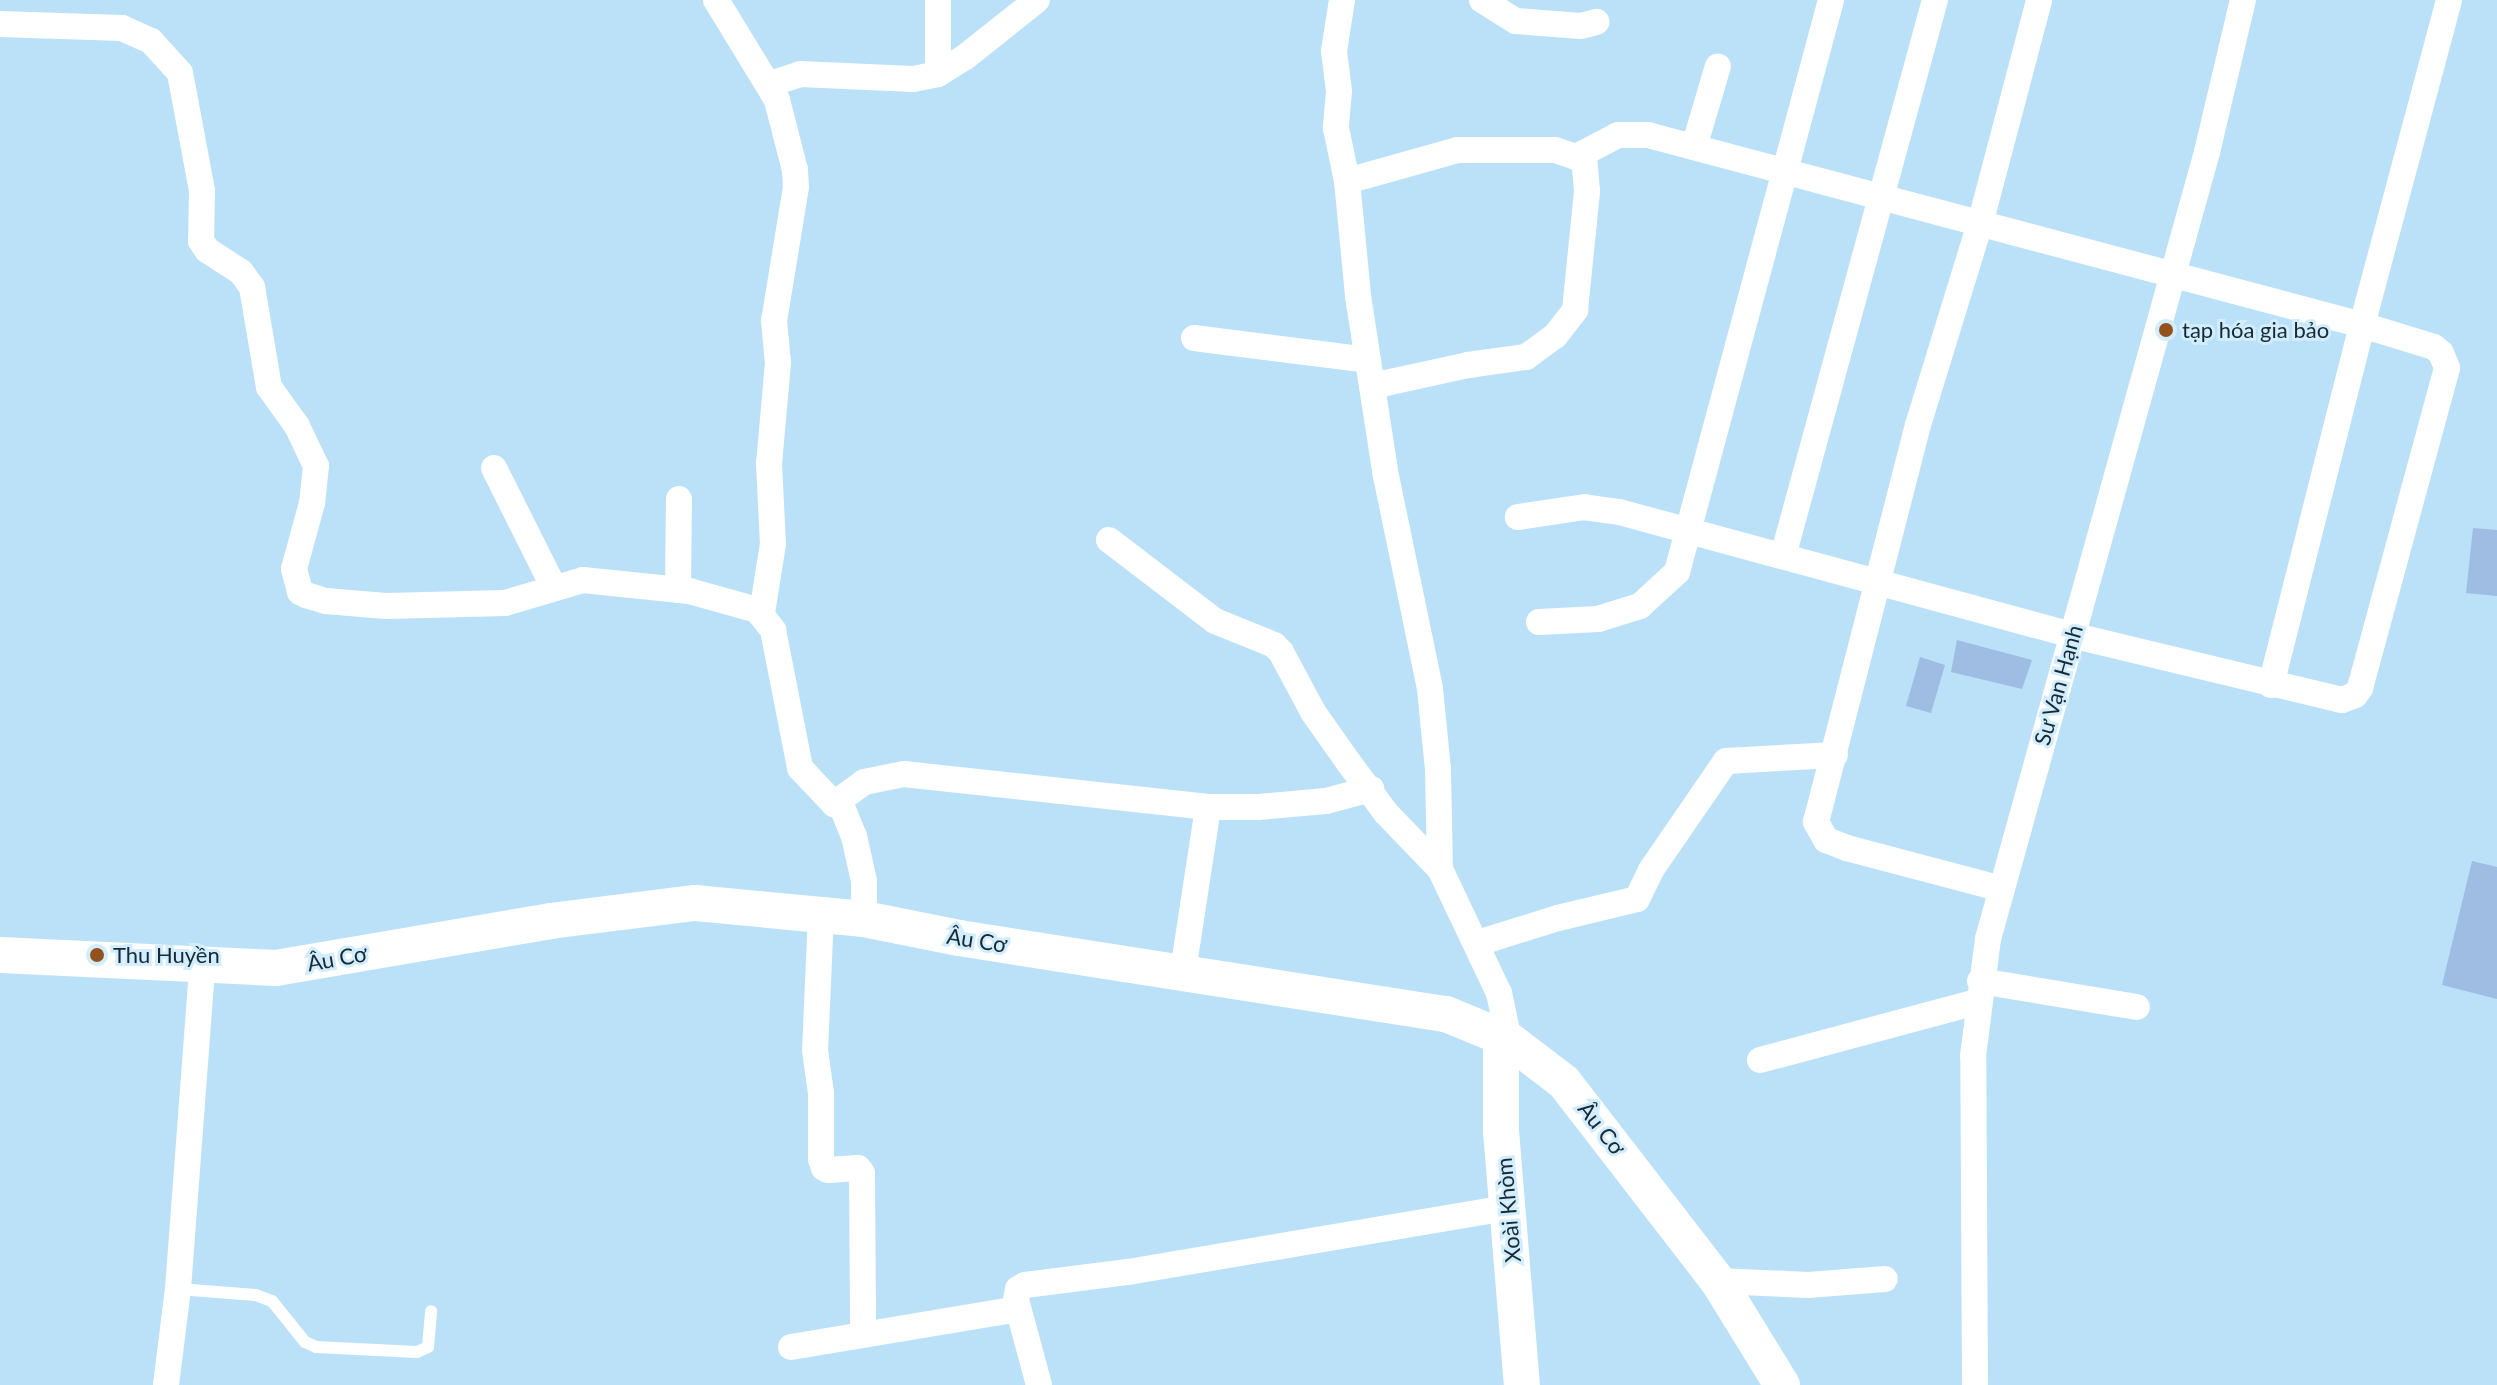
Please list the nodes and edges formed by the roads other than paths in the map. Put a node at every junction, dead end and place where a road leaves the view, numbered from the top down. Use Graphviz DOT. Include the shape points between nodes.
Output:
graph roads {
  1 [pos="716,0"];
  2 [pos="938,0"];
  3 [pos="1037,0"];
  4 [pos="1342,0"];
  5 [pos="1482,0"];
  6 [pos="1831,0"];
  7 [pos="1935,0"];
  8 [pos="2039,0"];
  9 [pos="2243,0"];
  10 [pos="2449,0"];
  11 [pos="1596,22"];
  12 [pos="0,24"];
  13 [pos="1718,66"];
  14 [pos="938,74"];
  15 [pos="770,84"];
  16 [pos="1694,147"];
  17 [pos="1584,154"];
  18 [pos="1783,174"];
  19 [pos="1347,181"];
  20 [pos="1880,197"];
  21 [pos="1980,224"];
  22 [pos="2171,274"];
  23 [pos="2362,325"];
  24 [pos="1194,338"];
  25 [pos="1370,373"];
  26 [pos="494,468"];
  27 [pos="679,499"];
  28 [pos="1518,517"];
  29 [pos="1687,531"];
  30 [pos="1109,540"];
  31 [pos="1783,556"];
  32 [pos="1878,581"];
  33 [pos="554,588"];
  34 [pos="678,590"];
  35 [pos="762,613"];
  36 [pos="1539,622"];
  37 [pos="2072,635"];
  38 [pos="2271,685"];
  39 [pos="1835,755"];
  40 [pos="1371,789"];
  41 [pos="840,802"];
  42 [pos="1208,807"];
  43 [pos="1440,869"];
  44 [pos="2002,889"];
  45 [pos="821,914"];
  46 [pos="864,919"];
  47 [pos="1478,943"];
  48 [pos="0,955"];
  49 [pos="202,967"];
  50 [pos="1183,971"];
  51 [pos="1979,992"];
  52 [pos="2137,1007"];
  53 [pos="1505,1037"];
  54 [pos="1760,1060"];
  55 [pos="1508,1208"];
  56 [pos="1885,1279"];
  57 [pos="1718,1281"];
  58 [pos="178,1289"];
  59 [pos="1018,1309"];
  60 [pos="431,1311"];
  61 [pos="863,1335"];
  62 [pos="791,1347"];
  63 [pos="166,1385"];
  64 [pos="1039,1385"];
  65 [pos="1522,1385"];
  66 [pos="1782,1385"];
  67 [pos="1975,1385"];
  1 -- 15 [label="street"];
  2 -- 14 [label="street"];
  3 -- 14 [label="street"];
  4 -- 19 [label="street" via="1333,59 1339,91 1336,128"];
  5 -- 11 [label="street" via="1516,21 1581,26"];
  6 -- 18 [label="street"];
  7 -- 20 [label="street"];
  8 -- 21 [label="street"];
  9 -- 22 [label="street, Sư Vạn Hạnh"];
  10 -- 23 [label="street"];
  12 -- 33 [label="street" via="122,28 151,41 180,73 202,191 201,241 252,287 269,387 297,426 316,466 294,569 300,592 326,601 397,606 505,603"];
  13 -- 16 [label="street"];
  14 -- 15 [label="street" via="913,79 800,74"];
  15 -- 35 [label="street" via="784,122 796,187 774,321 778,363 769,463 773,544"];
  16 -- 17 [label="street" via="1625,134 1604,139"];
  16 -- 18 [label="street"];
  17 -- 19 [label="street" via="1470,148"];
  17 -- 25 [label="street" via="1587,191 1575,310 1555,336 1526,357"];
  18 -- 20 [label="street"];
  18 -- 29 [label="street"];
  19 -- 25 [label="street"];
  20 -- 21 [label="street"];
  20 -- 31 [label="street"];
  21 -- 22 [label="street"];
  21 -- 32 [label="street" via="1918,425"];
  22 -- 23 [label="street"];
  22 -- 37 [label="street, Sư Vạn Hạnh"];
  23 -- 38 [label="street"];
  23 -- 38 [label="street" via="2434,347 2447,368 2360,688 2342,700"];
  24 -- 25 [label="street"];
  25 -- 43 [label="street" via="1430,689"];
  26 -- 33 [label="street"];
  27 -- 34 [label="street"];
  28 -- 29 [label="street" via="1585,507"];
  29 -- 31 [label="street"];
  29 -- 36 [label="street" via="1677,572 1640,606 1598,619"];
  30 -- 40 [label="street" via="1202,612 1281,652 1313,712"];
  31 -- 32 [label="street"];
  32 -- 37 [label="street"];
  32 -- 39 [label="street"];
  33 -- 34 [label="street" via="583,580"];
  34 -- 35 [label="street"];
  35 -- 41 [label="street" via="782,661 800,768 831,802"];
  37 -- 38 [label="street"];
  37 -- 44 [label="street, Sư Vạn Hạnh"];
  39 -- 44 [label="street" via="1816,822 1826,840"];
  39 -- 47 [label="street" via="1726,761 1637,899"];
  40 -- 42 [label="street" via="1326,801"];
  40 -- 43 [label="street" via="1386,813"];
  41 -- 42 [label="street" via="864,782 904,774"];
  41 -- 46 [label="street" via="864,881"];
  42 -- 50 [label="street"];
  43 -- 47 [label="street"];
  44 -- 51 [label="street, Sư Vạn Hạnh"];
  45 -- 46 [label="main road, Âu Cơ"];
  45 -- 49 [label="main road, Âu Cơ" via="671,904 299,965"];
  45 -- 61 [label="street" via="815,1050 821,1159 828,1170 858,1168 862,1173"];
  46 -- 50 [label="main road, Âu Cơ"];
  47 -- 53 [label="street" via="1499,993"];
  48 -- 49 [label="main road, Âu Cơ"];
  49 -- 58 [label="street"];
  50 -- 53 [label="main road, Âu Cơ" via="1446,1014"];
  51 -- 52 [label="street"];
  51 -- 54 [label="street"];
  51 -- 67 [label="street, Sư Vạn Hạnh" via="1973,1056"];
  53 -- 55 [label="main road, Xoài Khòm" via="1501,1119"];
  53 -- 57 [label="main road, Âu Cơ" via="1545,1064 1573,1092"];
  55 -- 59 [label="street" via="1025,1285 1016,1293"];
  55 -- 65 [label="main road, Xoài Khòm"];
  56 -- 57 [label="street" via="1808,1285"];
  57 -- 66 [label="main road, Âu Cơ"];
  58 -- 60 [label="lane" via="272,1301 305,1342 316,1347 417,1352 428,1347"];
  58 -- 63 [label="street"];
  59 -- 61 [label="street"];
  59 -- 64 [label="street"];
  61 -- 62 [label="street"];
}
